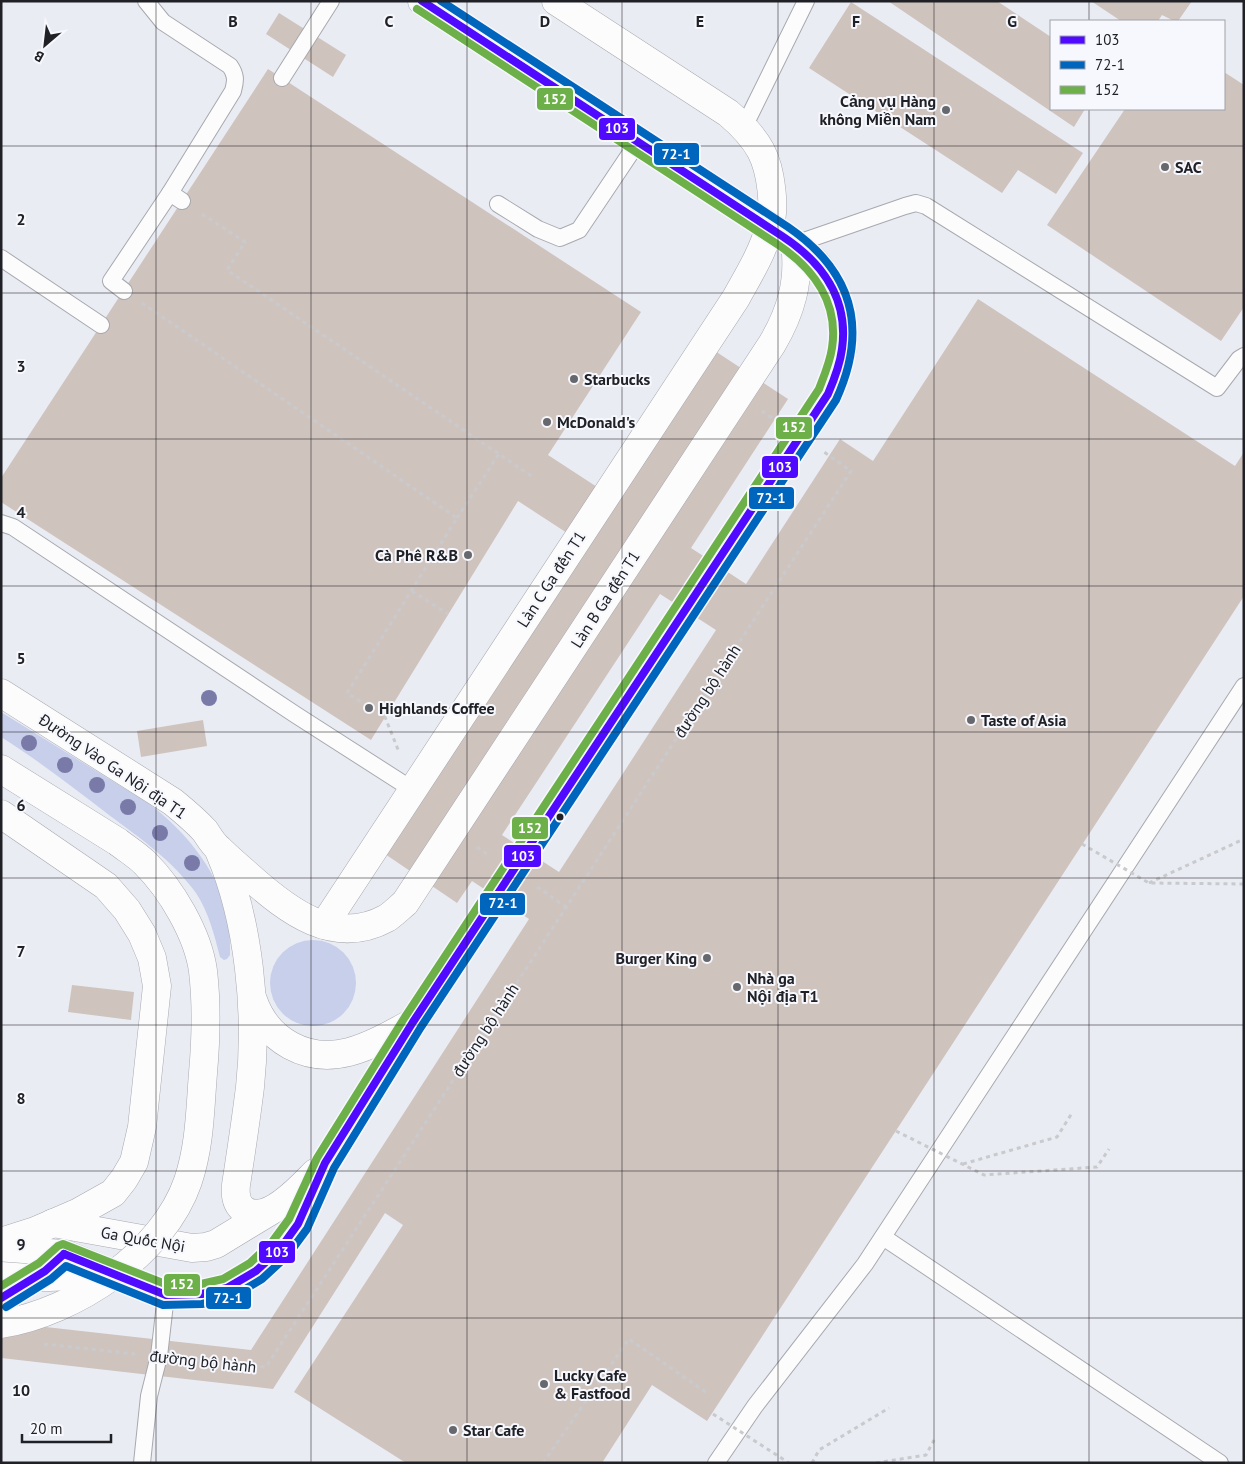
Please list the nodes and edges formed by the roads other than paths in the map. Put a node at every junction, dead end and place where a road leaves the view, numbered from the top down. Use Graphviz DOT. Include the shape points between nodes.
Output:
graph roads {
  1 [pos="132,1"];
  2 [pos="146,1"];
  3 [pos="331,1"];
  4 [pos="422,1"];
  5 [pos="556,1"];
  6 [pos="806,1"];
  7 [pos="163,22"];
  8 [pos="282,78"];
  9 [pos="744,127"];
  10 [pos="638,142"];
  11 [pos="498,204"];
  12 [pos="770,228"];
  13 [pos="795,244"];
  14 [pos="1,258"];
  15 [pos="124,290"];
  16 [pos="101,325"];
  17 [pos="1244,356"];
  18 [pos="1,523"];
  19 [pos="1244,686"];
  20 [pos="1,693"];
  21 [pos="1,769"];
  22 [pos="413,790"];
  23 [pos="1,814"];
  24 [pos="218,848"];
  25 [pos="324,925"];
  26 [pos="250,988"];
  27 [pos="413,1022"];
  28 [pos="325,1163"];
  29 [pos="113,1193"];
  30 [pos="281,1204"];
  31 [pos="53,1223"];
  32 [pos="87,1229"];
  33 [pos="882,1237"];
  34 [pos="1,1242"];
  35 [pos="1,1250"];
  36 [pos="64,1254"];
  37 [pos="117,1274"];
  38 [pos="1,1276"];
  39 [pos="166,1295"];
  40 [pos="1,1298"];
  41 [pos="1,1324"];
  42 [pos="142,1463"];
  43 [pos="716,1463"];
  44 [pos="1220,1463"];
  1 -- 7 [label="lane"];
  2 -- 7 [label="lane"];
  3 -- 8 [label="lane"];
  4 -- 10 [label="street"];
  5 -- 9 [label="street, Làn C Ga đến T1" via="728,113"];
  6 -- 9 [label="lane"];
  7 -- 15 [label="lane" via="230,66 236,82 176,197 111,282"];
  9 -- 12 [label="street, Làn C Ga đến T1" via="761,151 770,178"];
  10 -- 11 [label="lane" via="579,230 560,238 538,229"];
  10 -- 12 [label="street"];
  12 -- 13 [label="street"];
  12 -- 22 [label="street, Làn C Ga đến T1" via="736,298"];
  13 -- 17 [label="lane" via="905,206 926,206 1217,388"];
  13 -- 25 [label="street, Làn B Ga đến T1" via="794,295 782,328 405,903 388,918 367,926"];
  13 -- 27 [label="street" via="828,280 838,304 842,349 828,394"];
  14 -- 16 [label="lane"];
  18 -- 22 [label="lane" via="13,527"];
  19 -- 33 [label="lane"];
  20 -- 24 [label="street, Đường Vào Ga Nội địa T1" via="173,802 204,830"];
  21 -- 37 [label="street, bridge" via="118,842 144,862 164,884 185,921 203,970 207,1031 197,1148 187,1183 176,1206 144,1248"];
  22 -- 25 [label="street, Làn C Ga đến T1"];
  23 -- 29 [label="street" via="106,886 128,910 152,958 157,986 140,1136 134,1162"];
  24 -- 25 [label="street, Làn B Ga đến T1" via="283,905"];
  24 -- 26 [label="street" via="238,904"];
  26 -- 27 [label="street" via="258,1015 275,1036 310,1052 348,1052"];
  26 -- 30 [label="street" via="250,1086 235,1193 240,1207 254,1215"];
  27 -- 28 [label="street"];
  28 -- 30 [label="street"];
  28 -- 39 [label="street" via="298,1224 280,1250 256,1271 227,1288 202,1294"];
  29 -- 31 [label="street"];
  29 -- 32 [label="street"];
  30 -- 32 [label="street, Ga Quốc Nội" via="206,1247 192,1248"];
  31 -- 32 [label="street, Ga Quốc Nội"];
  31 -- 34 [label="street"];
  32 -- 36 [label="street"];
  33 -- 43 [label="lane" via="847,1289 755,1406"];
  33 -- 44 [label="lane"];
  35 -- 36 [label="street"];
  36 -- 39 [label="street"];
  36 -- 40 [label="street" via="45,1272"];
  37 -- 38 [label="street, bridge"];
  37 -- 41 [label="street, bridge" via="44,1313"];
  39 -- 42 [label="lane" via="149,1396"];
}
